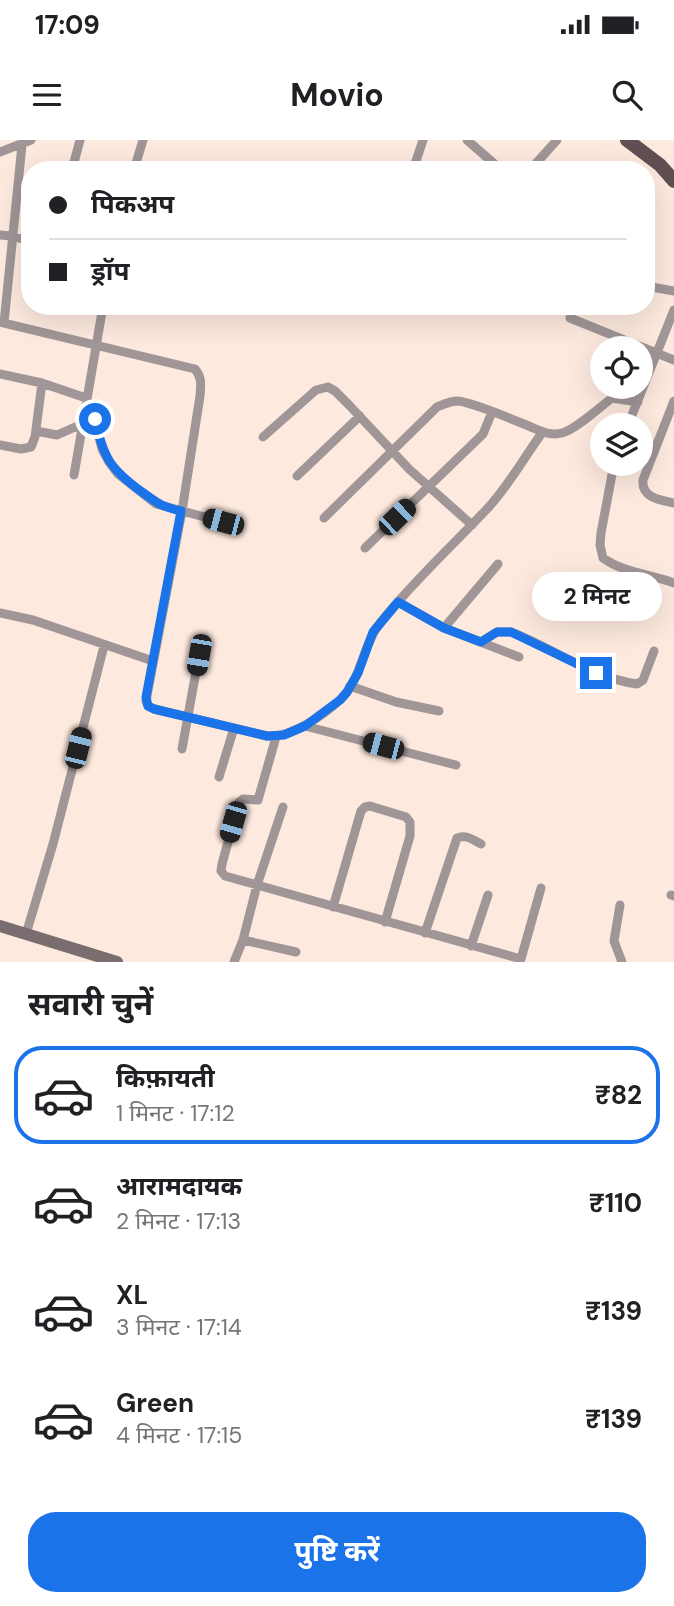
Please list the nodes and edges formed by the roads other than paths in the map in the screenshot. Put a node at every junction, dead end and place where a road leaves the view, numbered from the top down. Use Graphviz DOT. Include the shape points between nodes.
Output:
graph roads {
  1 [pos="80,140"];
  2 [pos="143,140"];
  3 [pos="423,140"];
  4 [pos="467,140"];
  5 [pos="556,140"];
  6 [pos="26,142"];
  7 [pos="636,143"];
  8 [pos="0,152"];
  9 [pos="23,161"];
  10 [pos="74,161"];
  11 [pos="137,161"];
  12 [pos="416,161"];
  13 [pos="491,161"];
  14 [pos="538,161"];
  15 [pos="21,173"];
  16 [pos="674,181"];
  17 [pos="0,234"];
  18 [pos="11,236"];
  19 [pos="21,239"];
  20 [pos="655,288"];
  21 [pos="674,291"];
  22 [pos="674,310"];
  23 [pos="101,315"];
  24 [pos="570,318"];
  25 [pos="2,323"];
  26 [pos="96,345"];
  27 [pos="658,353"];
  28 [pos="674,360"];
  29 [pos="0,374"];
  30 [pos="42,383"];
  31 [pos="86,398"];
  32 [pos="674,401"];
  33 [pos="638,402"];
  34 [pos="492,412"];
  35 [pos="633,413"];
  36 [pos="360,416"];
  37 [pos="82,424"];
  38 [pos="36,431"];
  39 [pos="542,433"];
  40 [pos="263,438"];
  41 [pos="0,445"];
  42 [pos="393,452"];
  43 [pos="74,475"];
  44 [pos="297,476"];
  45 [pos="612,476"];
  46 [pos="429,486"];
  47 [pos="674,503"];
  48 [pos="181,511"];
  49 [pos="324,518"];
  50 [pos="223,522"];
  51 [pos="472,524"];
  52 [pos="365,548"];
  53 [pos="498,564"];
  54 [pos="674,582"];
  55 [pos="398,602"];
  56 [pos="0,613"];
  57 [pos="444,628"];
  58 [pos="481,642"];
  59 [pos="104,646"];
  60 [pos="654,651"];
  61 [pos="199,655"];
  62 [pos="519,657"];
  63 [pos="153,661"];
  64 [pos="350,686"];
  65 [pos="439,711"];
  66 [pos="188,717"];
  67 [pos="305,726"];
  68 [pos="233,728"];
  69 [pos="276,737"];
  70 [pos="182,749"];
  71 [pos="456,765"];
  72 [pos="219,777"];
  73 [pos="283,807"];
  74 [pos="481,844"];
  75 [pos="257,886"];
  76 [pos="541,888"];
  77 [pos="488,895"];
  78 [pos="620,905"];
  79 [pos="333,907"];
  80 [pos="384,922"];
  81 [pos="0,926"];
  82 [pos="425,933"];
  83 [pos="26,934"];
  84 [pos="243,940"];
  85 [pos="471,946"];
  86 [pos="296,952"];
  87 [pos="517,960"];
  88 [pos="117,962"];
  89 [pos="234,962"];
  90 [pos="622,962"];
  1 -- 10 [label="street"];
  2 -- 11 [label="street"];
  3 -- 12 [label="street"];
  4 -- 13 [label="street"];
  5 -- 14 [label="street"];
  6 -- 8 [label="street"];
  6 -- 9 [label="street"];
  7 -- 16 [label="main road"];
  15 -- 18 [label="street"];
  17 -- 18 [label="street"];
  18 -- 19 [label="street"];
  18 -- 25 [label="street"];
  20 -- 21 [label="street"];
  22 -- 27 [label="street"];
  23 -- 26 [label="street"];
  24 -- 27 [label="street"];
  25 -- 26 [label="street"];
  26 -- 31 [label="street"];
  26 -- 48 [label="street" via="198,372 200,396"];
  27 -- 28 [label="street"];
  27 -- 33 [label="street"];
  29 -- 30 [label="street"];
  30 -- 31 [label="street"];
  30 -- 38 [label="street"];
  31 -- 37 [label="street"];
  31 -- 48 [label="street" via="102,449 118,474 156,504"];
  32 -- 47 [label="street" via="642,480 645,493"];
  33 -- 35 [label="street"];
  33 -- 39 [label="street" via="612,398 571,429"];
  34 -- 39 [label="street"];
  34 -- 42 [label="street" via="457,401 437,407"];
  34 -- 46 [label="street" via="483,434"];
  36 -- 40 [label="street" via="335,391 321,388"];
  36 -- 42 [label="street"];
  36 -- 44 [label="street"];
  37 -- 38 [label="street" via="52,436"];
  37 -- 43 [label="street"];
  38 -- 41 [label="street" via="31,447"];
  39 -- 51 [label="street" via="510,482"];
  42 -- 46 [label="street"];
  42 -- 49 [label="street"];
  45 -- 54 [label="street" via="600,533 603,558 628,571"];
  46 -- 51 [label="street"];
  46 -- 52 [label="street"];
  48 -- 50 [label="street"];
  48 -- 63 [label="street"];
  51 -- 55 [label="street"];
  53 -- 57 [label="street"];
  55 -- 57 [label="street"];
  55 -- 64 [label="street" via="373,632"];
  56 -- 59 [label="street"];
  57 -- 58 [label="street"];
  58 -- 60 [label="street" via="497,632 511,632 596,673 637,684"];
  58 -- 62 [label="street"];
  59 -- 63 [label="street"];
  59 -- 83 [label="street"];
  61 -- 66 [label="street"];
  63 -- 66 [label="street" via="148,706"];
  64 -- 65 [label="street"];
  64 -- 67 [label="street" via="340,700"];
  66 -- 68 [label="street"];
  66 -- 70 [label="street"];
  67 -- 69 [label="street"];
  67 -- 71 [label="street"];
  68 -- 69 [label="street"];
  68 -- 72 [label="street"];
  69 -- 75 [label="street" via="258,800 239,802 222,863 225,876"];
  73 -- 75 [label="street"];
  74 -- 82 [label="street" via="467,836 457,838"];
  75 -- 79 [label="street"];
  75 -- 84 [label="street"];
  76 -- 87 [label="street"];
  77 -- 85 [label="street"];
  78 -- 90 [label="street" via="614,941"];
  79 -- 80 [label="street"];
  79 -- 80 [label="street" via="361,811 370,806 410,822 410,836"];
  80 -- 82 [label="street"];
  81 -- 83 [label="street"];
  82 -- 85 [label="street"];
  83 -- 88 [label="street"];
  84 -- 86 [label="street"];
  84 -- 89 [label="street"];
  85 -- 87 [label="street"];
}
